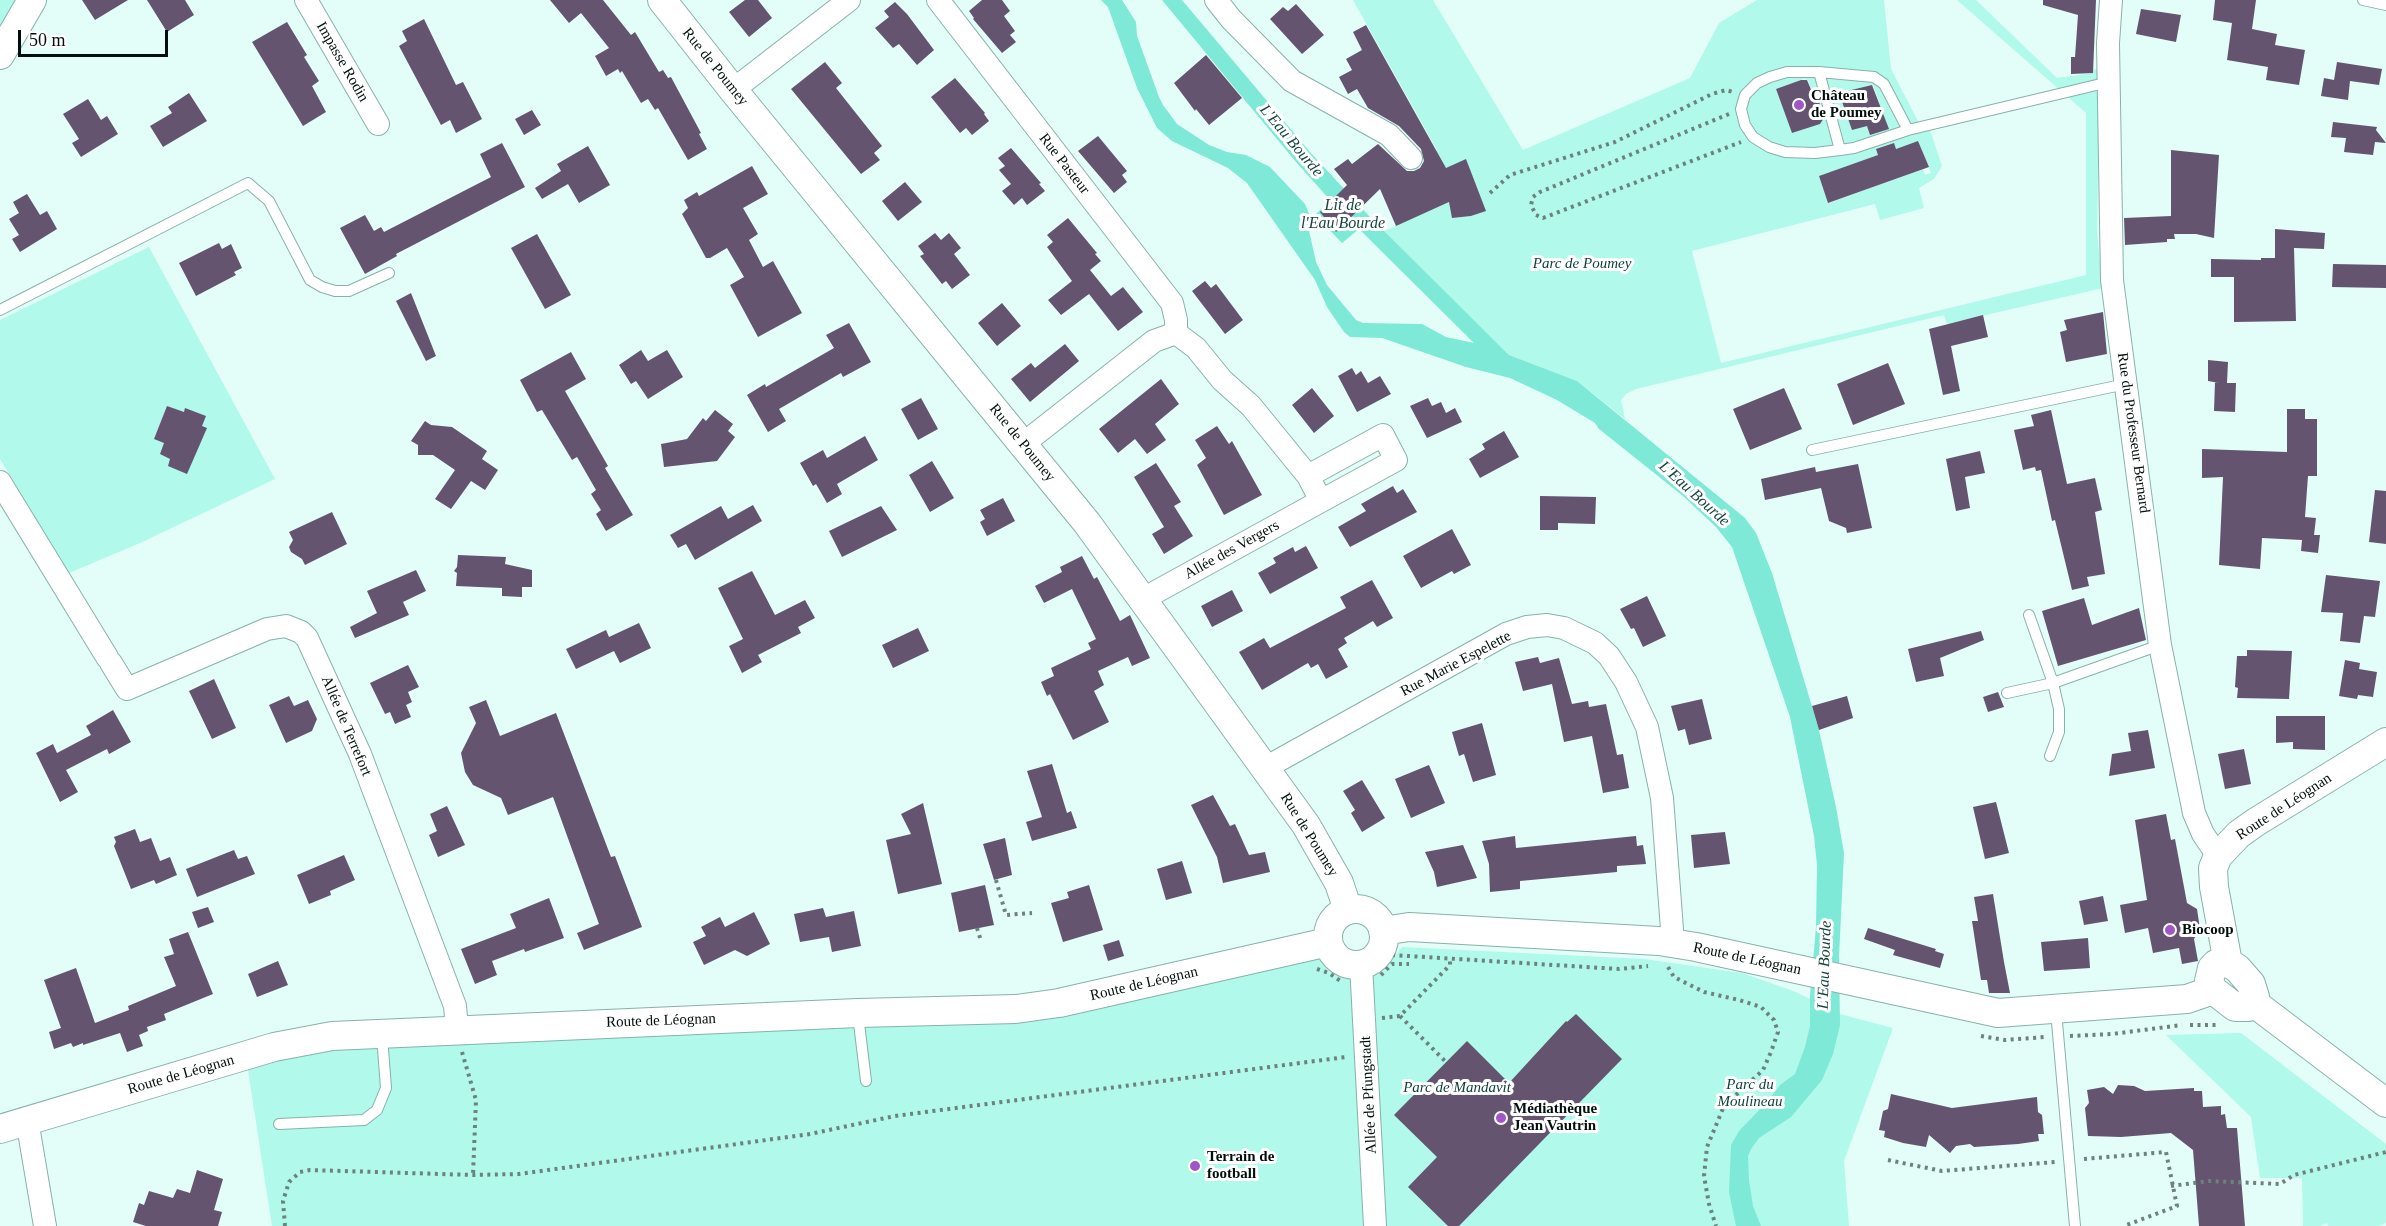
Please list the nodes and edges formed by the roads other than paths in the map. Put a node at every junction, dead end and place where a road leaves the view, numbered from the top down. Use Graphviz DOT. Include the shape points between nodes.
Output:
graph roads {
  1 [pos="32,0"];
  2 [pos="306,0"];
  3 [pos="662,0"];
  4 [pos="849,0"];
  5 [pos="938,0"];
  6 [pos="1216,0"];
  7 [pos="2111,0"];
  8 [pos="2363,0"];
  9 [pos="2386,5"];
  10 [pos="0,55"];
  11 [pos="1819,72"];
  12 [pos="2109,82"];
  13 [pos="733,90"];
  14 [pos="378,124"];
  15 [pos="1908,130"];
  16 [pos="1840,150"];
  17 [pos="1411,159"];
  18 [pos="389,273"];
  19 [pos="0,310"];
  20 [pos="1176,333"];
  21 [pos="2126,384"];
  22 [pos="1023,444"];
  23 [pos="1812,450"];
  24 [pos="1308,476"];
  25 [pos="0,482"];
  26 [pos="1321,501"];
  27 [pos="1143,599"];
  28 [pos="2029,615"];
  29 [pos="2160,645"];
  30 [pos="2053,683"];
  31 [pos="2007,693"];
  32 [pos="2386,742"];
  33 [pos="2050,756"];
  34 [pos="1265,768"];
  35 [pos="2218,856"];
  36 [pos="1348,909"];
  37 [pos="1328,942"];
  38 [pos="1375,948"];
  39 [pos="1666,962"];
  40 [pos="2229,963"];
  41 [pos="2213,990"];
  42 [pos="2254,1003"];
  43 [pos="858,1013"];
  44 [pos="2057,1023"];
  45 [pos="457,1029"];
  46 [pos="381,1032"];
  47 [pos="866,1081"];
  48 [pos="2386,1103"];
  49 [pos="27,1120"];
  50 [pos="279,1124"];
  51 [pos="0,1129"];
  52 [pos="45,1226"];
  53 [pos="1376,1226"];
  54 [pos="2075,1226"];
  1 -- 10 [label="street"];
  2 -- 14 [label="street, Impasse Rodin"];
  3 -- 13 [label="street, Rue de Poumey"];
  4 -- 13 [label="street"];
  5 -- 20 [label="street, Rue Pasteur" via="1172,303"];
  6 -- 17 [label="street" via="1292,81 1389,135"];
  7 -- 12 [label="street, Rue du Professeur Bernard"];
  8 -- 9 [label="lane"];
  11 -- 15 [label="lane" via="1874,77 1884,84"];
  11 -- 16 [label="lane"];
  11 -- 16 [label="lane" via="1787,72 1757,83 1745,95 1741,110 1745,125 1753,137 1785,152"];
  12 -- 15 [label="lane"];
  12 -- 21 [label="street, Rue du Professeur Bernard" via="2112,280"];
  13 -- 22 [label="street, Rue de Poumey"];
  15 -- 16 [label="lane"];
  18 -- 19 [label="lane" via="349,291 335,291 310,280 269,201 248,183"];
  20 -- 22 [label="street" via="1154,341"];
  20 -- 24 [label="street" via="1196,348 1222,380 1251,406"];
  21 -- 23 [label="lane"];
  21 -- 29 [label="street, Rue du Professeur Bernard"];
  22 -- 27 [label="street, Rue de Poumey"];
  24 -- 26 [label="street"];
  24 -- 26 [label="street, Allée des Vergers" via="1383,435 1396,460"];
  25 -- 45 [label="street, Allée de Terrefort" via="127,689 267,629 286,626 307,638 360,754 455,1006"];
  26 -- 27 [label="street, Allée des Vergers"];
  27 -- 34 [label="street, Rue de Poumey"];
  28 -- 30 [label="lane"];
  29 -- 30 [label="lane"];
  29 -- 35 [label="street, Rue du Professeur Bernard" via="2194,813"];
  30 -- 31 [label="lane"];
  30 -- 33 [label="lane" via="2059,732"];
  32 -- 35 [label="street, Route de Léognan" via="2256,822"];
  34 -- 36 [label="street, Rue de Poumey" via="1325,857"];
  34 -- 39 [label="street, Rue Marie Espelette" via="1506,634 1527,627 1564,628 1595,643 1609,656 1647,727 1662,798 1672,929"];
  35 -- 40 [label="street" via="2213,868 2214,887"];
  36 -- 37 [label="street" via="1335,918"];
  36 -- 38 [label="street" via="1374,915"];
  37 -- 38 [label="street" via="1337,957 1352,964"];
  37 -- 43 [label="street, Route de Léognan" via="1016,1009"];
  38 -- 39 [label="street, Route de Léognan" via="1409,927 1629,938"];
  38 -- 53 [label="street, Allée de Pfungstadt" via="1365,1018"];
  39 -- 44 [label="street, Route de Léognan" via="1800,970"];
  40 -- 41 [label="street" via="2212,968 2209,981"];
  40 -- 42 [label="street" via="2251,984"];
  41 -- 42 [label="street" via="2235,1007 2245,1008"];
  41 -- 44 [label="street, Route de Léognan" via="2187,999"];
  42 -- 48 [label="street"];
  43 -- 45 [label="street, Route de Léognan"];
  43 -- 47 [label="lane"];
  44 -- 54 [label="lane"];
  45 -- 46 [label="street, Route de Léognan"];
  46 -- 49 [label="street, Route de Léognan" via="332,1035 274,1047"];
  46 -- 50 [label="lane" via="386,1088 377,1110 364,1120"];
  49 -- 51 [label="street, Route de Léognan"];
  49 -- 52 [label="street"];
}
